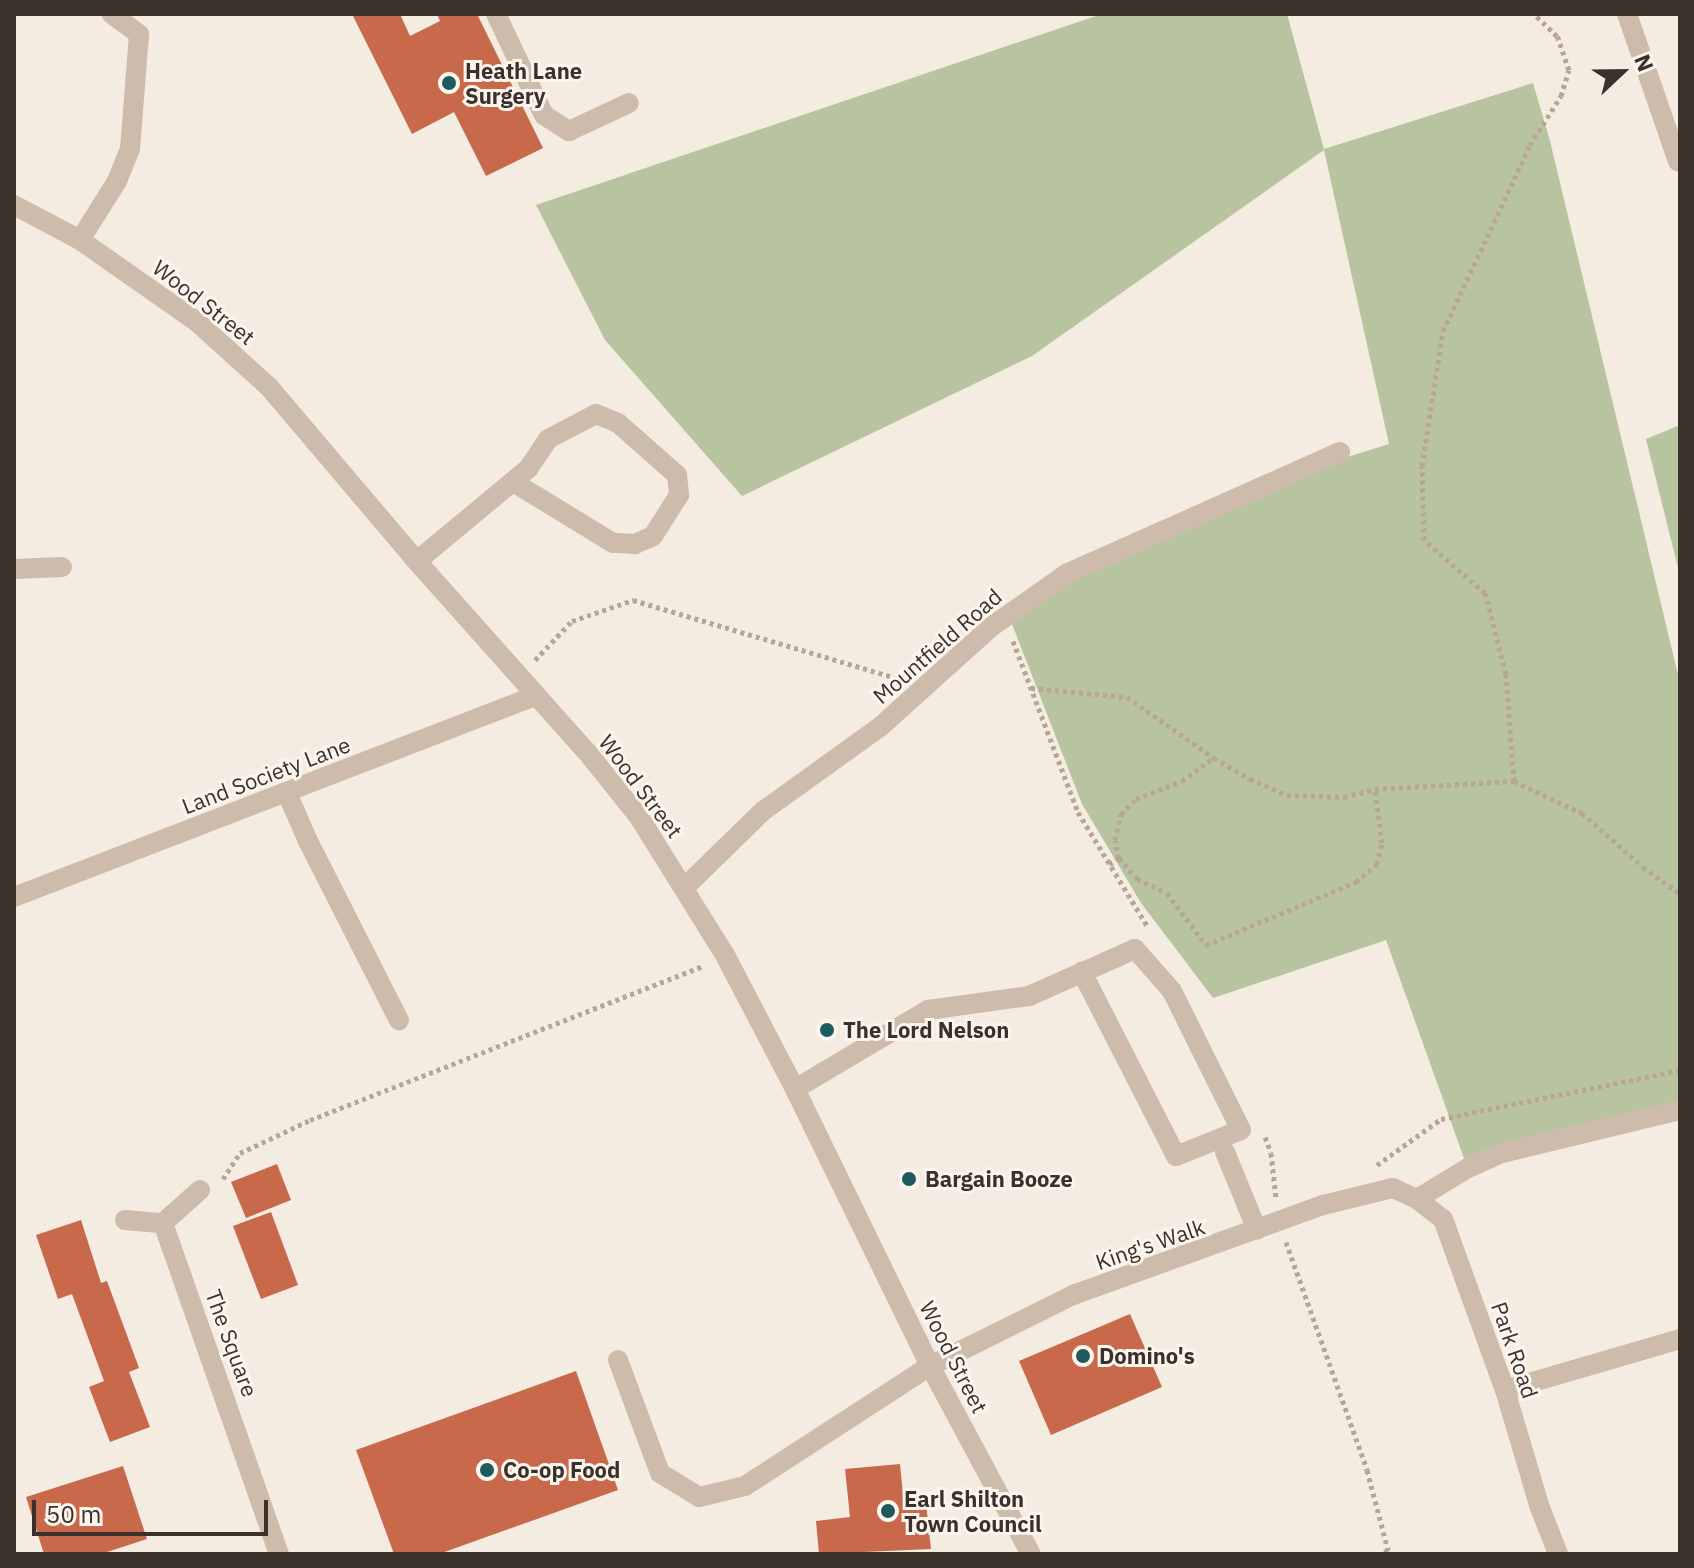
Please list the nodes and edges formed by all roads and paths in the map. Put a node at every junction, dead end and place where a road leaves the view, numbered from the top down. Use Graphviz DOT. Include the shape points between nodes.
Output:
graph roads {
  1 [pos="111,14"];
  2 [pos="148,14"];
  3 [pos="496,14"];
  4 [pos="1534,14"];
  5 [pos="1631,15"];
  6 [pos="139,34"];
  7 [pos="629,103"];
  8 [pos="1678,161"];
  9 [pos="14,205"];
  10 [pos="80,240"];
  11 [pos="1340,452"];
  12 [pos="513,482"];
  13 [pos="417,561"];
  14 [pos="62,567"];
  15 [pos="14,569"];
  16 [pos="518,677"];
  17 [pos="925,686"];
  18 [pos="1031,688"];
  19 [pos="535,696"];
  20 [pos="1214,758"];
  21 [pos="1514,781"];
  22 [pos="1375,789"];
  23 [pos="287,793"];
  24 [pos="1119,858"];
  25 [pos="1109,864"];
  26 [pos="685,887"];
  27 [pos="1680,894"];
  28 [pos="14,897"];
  29 [pos="726,957"];
  30 [pos="1082,972"];
  31 [pos="399,1020"];
  32 [pos="1680,1070"];
  33 [pos="795,1089"];
  34 [pos="1680,1110"];
  35 [pos="1225,1152"];
  36 [pos="1366,1173"];
  37 [pos="1393,1188"];
  38 [pos="200,1190"];
  39 [pos="1417,1199"];
  40 [pos="125,1220"];
  41 [pos="163,1223"];
  42 [pos="1257,1230"];
  43 [pos="1680,1339"];
  44 [pos="618,1360"];
  45 [pos="930,1366"];
  46 [pos="1505,1390"];
  47 [pos="279,1554"];
  48 [pos="1031,1554"];
  49 [pos="1558,1554"];
  1 -- 6 [label="street"];
  2 -- 6 [label="street"];
  3 -- 7 [label="street" via="544,115 569,131"];
  4 -- 21 [label="path" via="1557,36 1569,70 1561,96 1530,145 1443,331 1422,466 1424,540 1485,593 1506,674"];
  5 -- 8 [label="street"];
  6 -- 10 [label="street" via="130,149 117,181"];
  9 -- 10 [label="street, Wood Street"];
  10 -- 13 [label="street, Wood Street" via="197,322 269,387"];
  11 -- 17 [label="street, Mountfield Road" via="1066,574 991,627"];
  12 -- 12 [label="street" via="548,439 596,414 618,423 677,475 679,495 653,536 635,544 613,543"];
  12 -- 13 [label="street"];
  13 -- 16 [label="street, Wood Street"];
  14 -- 15 [label="street"];
  16 -- 17 [label="path" via="572,621 633,600"];
  16 -- 19 [label="street, Wood Street"];
  17 -- 26 [label="street, Mountfield Road" via="880,727 763,811"];
  18 -- 20 [label="path" via="1127,697"];
  19 -- 23 [label="street, Land Society Lane"];
  19 -- 26 [label="street, Wood Street" via="639,817"];
  20 -- 22 [label="path" via="1287,795 1344,797"];
  20 -- 24 [label="path" via="1182,781 1136,799 1121,814 1115,840"];
  21 -- 22 [label="path"];
  21 -- 27 [label="path" via="1582,813"];
  22 -- 24 [label="path" via="1382,843 1377,864 1356,882 1206,945 1167,893 1137,879"];
  23 -- 28 [label="street, Land Society Lane"];
  23 -- 31 [label="street"];
  24 -- 25 [label="path"];
  26 -- 29 [label="street, Wood Street"];
  29 -- 33 [label="street, Wood Street"];
  29 -- 38 [label="path" via="310,1120 240,1153 217,1189"];
  30 -- 30 [label="street" via="1135,949 1172,991 1241,1130 1176,1156"];
  30 -- 33 [label="street" via="1029,996 928,1010"];
  32 -- 36 [label="path" via="1441,1119"];
  33 -- 45 [label="street, Wood Street"];
  34 -- 39 [label="street" via="1502,1153"];
  35 -- 42 [label="street"];
  37 -- 39 [label="street, Park Road"];
  37 -- 42 [label="street, King's Walk" via="1323,1205"];
  38 -- 41 [label="street"];
  39 -- 46 [label="street, Park Road" via="1443,1219"];
  40 -- 41 [label="street"];
  41 -- 47 [label="street, The Square"];
  42 -- 45 [label="street, King's Walk" via="1073,1295"];
  43 -- 46 [label="street"];
  44 -- 45 [label="street, King's Walk" via="660,1473 699,1497 745,1486"];
  45 -- 48 [label="street, Wood Street"];
  46 -- 49 [label="street, Park Road"];
}
